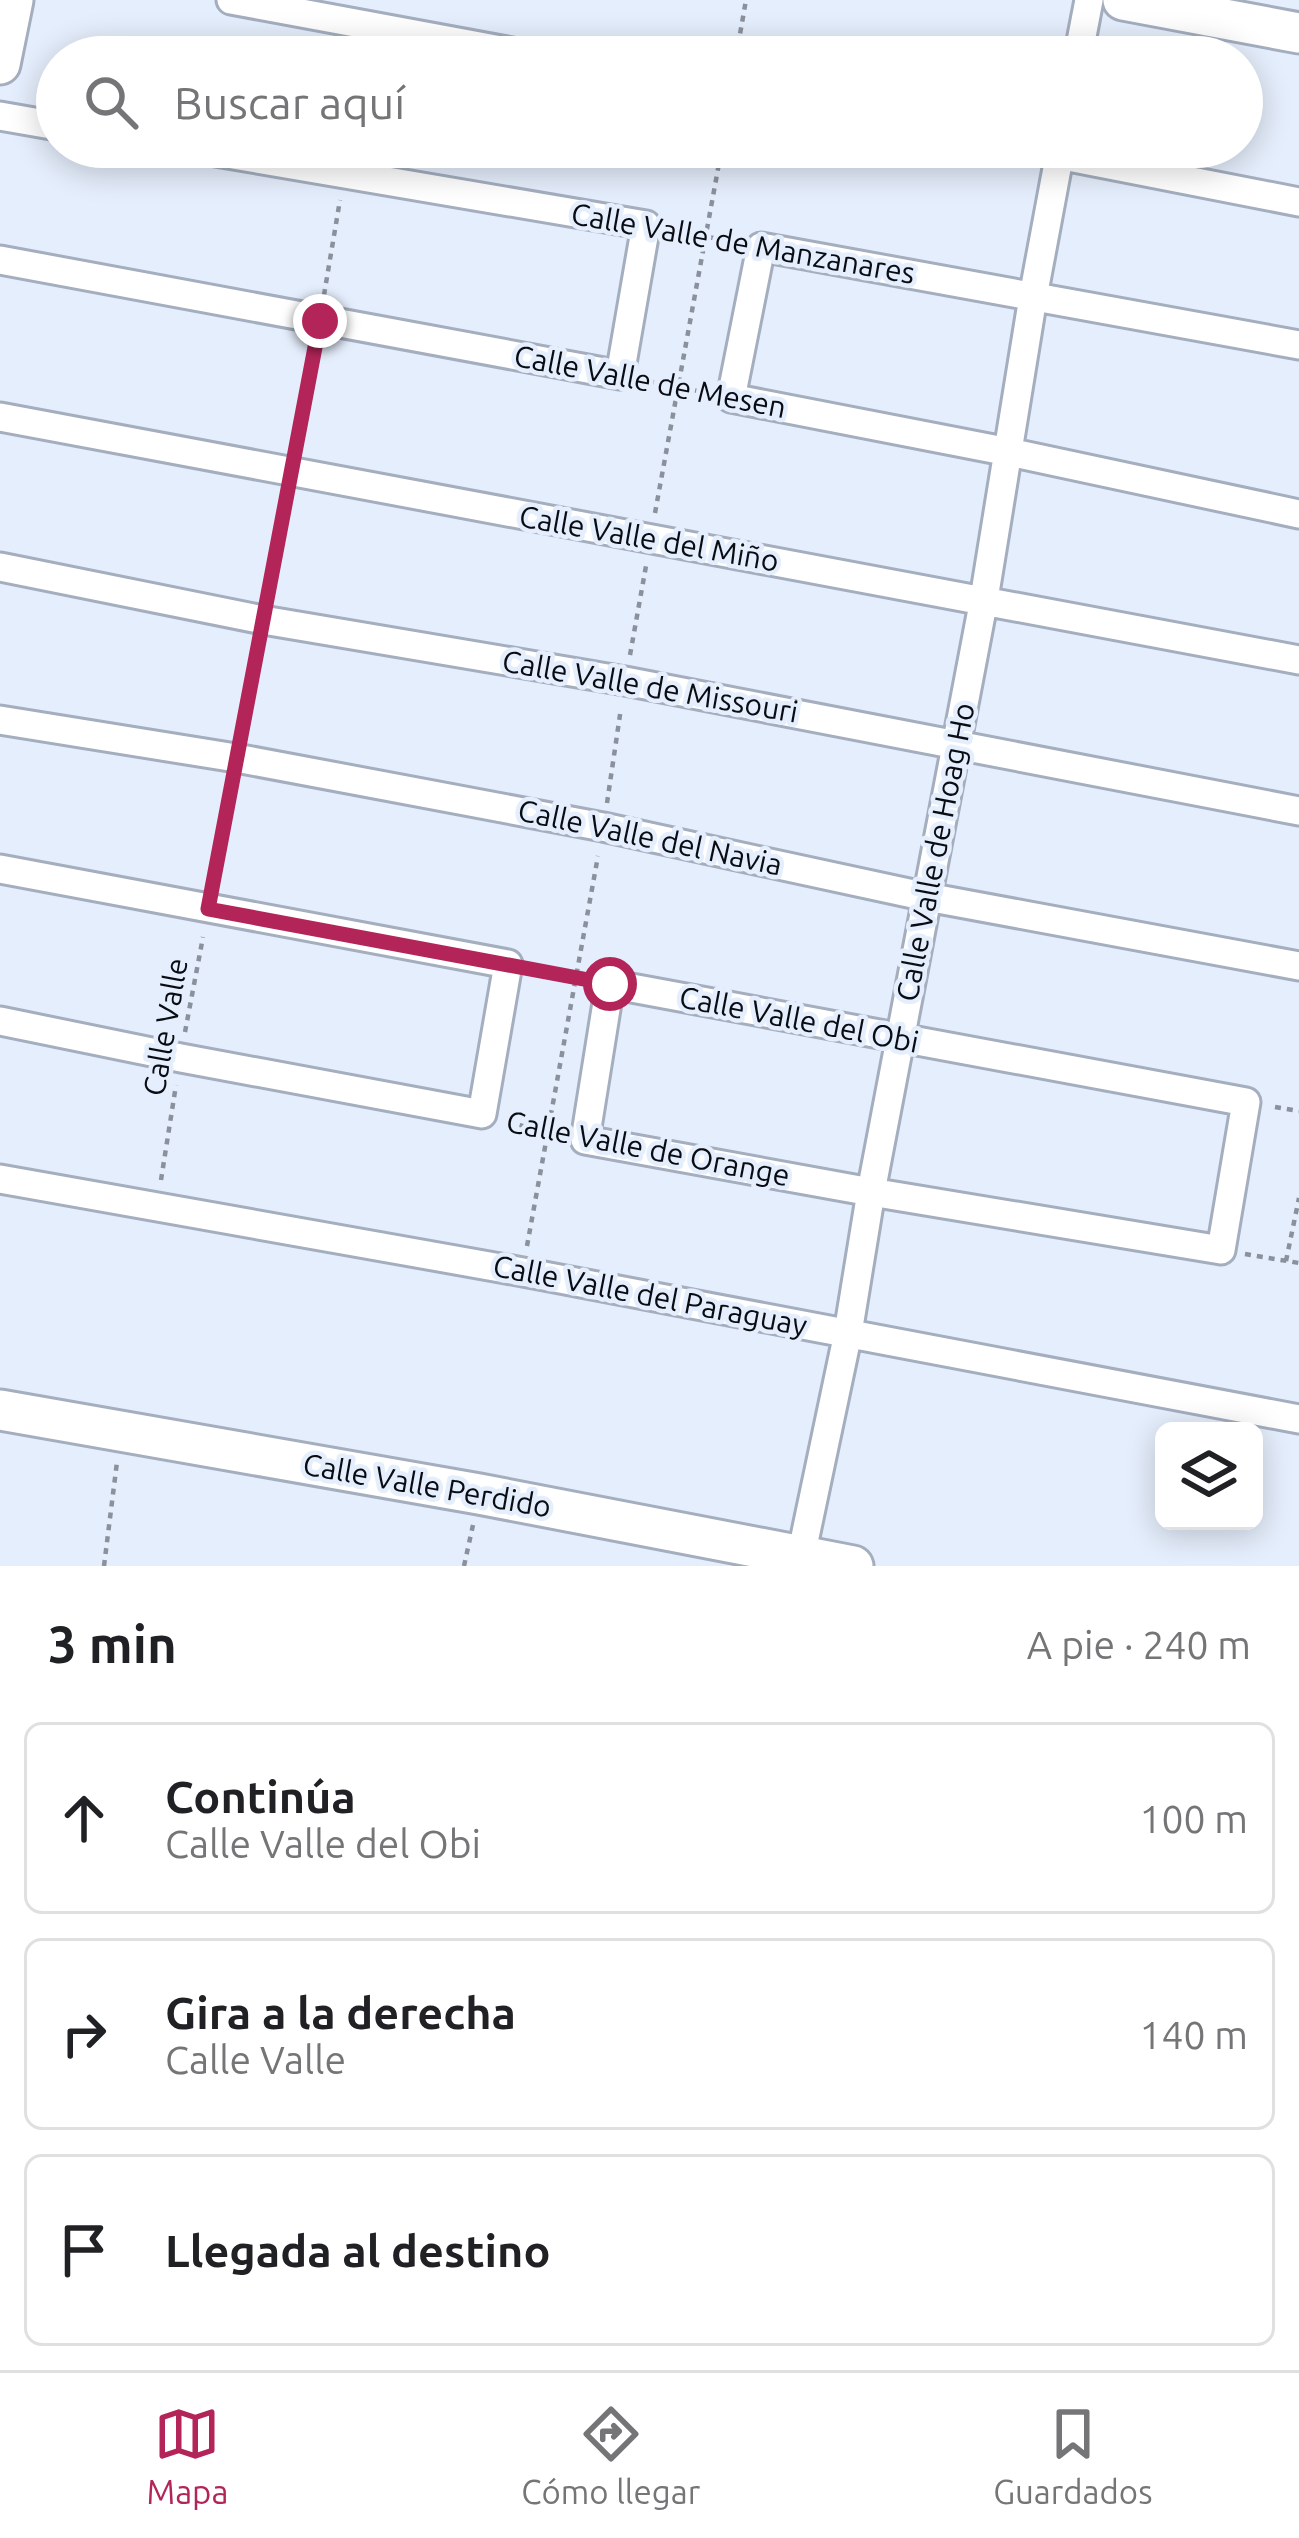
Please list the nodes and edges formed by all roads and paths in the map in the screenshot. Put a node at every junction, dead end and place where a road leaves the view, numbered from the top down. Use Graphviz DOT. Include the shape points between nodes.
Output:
graph roads {
  1 [pos="13,0"];
  2 [pos="231,0"];
  3 [pos="746,0"];
  4 [pos="1089,0"];
  5 [pos="1123,0"];
  6 [pos="1299,33"];
  7 [pos="426,36"];
  8 [pos="740,36"];
  9 [pos="1082,36"];
  10 [pos="0,64"];
  11 [pos="0,116"];
  12 [pos="36,122"];
  13 [pos="314,168"];
  14 [pos="1057,168"];
  15 [pos="1140,168"];
  16 [pos="345,173"];
  17 [pos="1299,202"];
  18 [pos="646,225"];
  19 [pos="761,247"];
  20 [pos="0,260"];
  21 [pos="1033,297"];
  22 [pos="320,321"];
  23 [pos="1299,345"];
  24 [pos="620,375"];
  25 [pos="730,398"];
  26 [pos="0,417"];
  27 [pos="1010,452"];
  28 [pos="290,473"];
  29 [pos="1299,514"];
  30 [pos="0,567"];
  31 [pos="984,599"];
  32 [pos="263,620"];
  33 [pos="1299,660"];
  34 [pos="0,719"];
  35 [pos="956,746"];
  36 [pos="236,758"];
  37 [pos="1299,812"];
  38 [pos="0,869"];
  39 [pos="927,897"];
  40 [pos="208,909"];
  41 [pos="508,964"];
  42 [pos="1299,966"];
  43 [pos="610,984"];
  44 [pos="0,1021"];
  45 [pos="901,1040"];
  46 [pos="181,1058"];
  47 [pos="482,1114"];
  48 [pos="585,1140"];
  49 [pos="0,1179"];
  50 [pos="871,1192"];
  51 [pos="1299,1198"];
  52 [pos="157,1208"];
  53 [pos="1221,1250"];
  54 [pos="1286,1261"];
  55 [pos="1299,1263"];
  56 [pos="848,1333"];
  57 [pos="0,1410"];
  58 [pos="1299,1419"];
  59 [pos="121,1433"];
  60 [pos="479,1494"];
  61 [pos="801,1556"];
  62 [pos="104,1566"];
  63 [pos="464,1566"];
  64 [pos="853,1566"];
  1 -- 10 [label="street"];
  2 -- 7 [label="street"];
  3 -- 8 [label="path"];
  4 -- 9 [label="street"];
  5 -- 6 [label="street"];
  11 -- 12 [label="street"];
  13 -- 16 [label="street, Calle Valle de Manzanares"];
  14 -- 21 [label="street, Calle Valle de Hoag Ho"];
  15 -- 17 [label="street"];
  16 -- 18 [label="street, Calle Valle de Manzanares"];
  16 -- 22 [label="path, Calle Valle"];
  18 -- 19 [label="path, Calle Valle de Manzanares"];
  18 -- 24 [label="street"];
  19 -- 21 [label="street, Calle Valle de Manzanares"];
  19 -- 25 [label="street"];
  20 -- 22 [label="street, Calle Valle de Mesen"];
  21 -- 23 [label="street, Calle Valle de Manzanares"];
  21 -- 27 [label="street, Calle Valle de Hoag Ho"];
  22 -- 24 [label="street, Calle Valle de Mesen"];
  22 -- 28 [label="path, Calle Valle"];
  24 -- 25 [label="path, Calle Valle de Mesen"];
  25 -- 27 [label="street, Calle Valle de Mesen"];
  26 -- 28 [label="street, Calle Valle del Miño"];
  27 -- 29 [label="street, Calle Valle de Mesen"];
  27 -- 31 [label="street, Calle Valle de Hoag Ho"];
  28 -- 31 [label="street, Calle Valle del Miño"];
  28 -- 32 [label="path, Calle Valle"];
  30 -- 32 [label="street, Calle Valle de Missouri"];
  31 -- 33 [label="street, Calle Valle del Miño"];
  31 -- 35 [label="street, Calle Valle de Hoag Ho"];
  32 -- 35 [label="street, Calle Valle de Missouri"];
  32 -- 36 [label="path, Calle Valle"];
  34 -- 36 [label="street, Calle Valle del Navia"];
  35 -- 37 [label="street, Calle Valle de Missouri"];
  35 -- 39 [label="street, Calle Valle de Hoag Ho"];
  36 -- 39 [label="street, Calle Valle del Navia"];
  36 -- 40 [label="path, Calle Valle"];
  38 -- 40 [label="street"];
  39 -- 42 [label="street, Calle Valle del Navia"];
  39 -- 45 [label="street, Calle Valle de Hoag Ho"];
  40 -- 41 [label="street"];
  40 -- 46 [label="path, Calle Valle"];
  41 -- 43 [label="path"];
  41 -- 47 [label="street"];
  43 -- 45 [label="street, Calle Valle del Obi"];
  43 -- 48 [label="street"];
  44 -- 46 [label="street, Calle Valle de Orange"];
  45 -- 50 [label="street, Calle Valle de Hoag Ho"];
  45 -- 53 [label="street, Calle Valle del Obi" via="1246,1102"];
  46 -- 47 [label="street, Calle Valle de Orange"];
  46 -- 52 [label="path, Calle Valle"];
  47 -- 48 [label="path, Calle Valle de Orange"];
  48 -- 50 [label="street, Calle Valle de Orange"];
  49 -- 52 [label="street, Calle Valle del Paraguay"];
  50 -- 53 [label="street, Calle Valle de Orange"];
  50 -- 56 [label="street, Calle Valle de Hoag Ho"];
  51 -- 54 [label="path"];
  52 -- 56 [label="street, Calle Valle del Paraguay"];
  53 -- 54 [label="path"];
  54 -- 55 [label="path"];
  56 -- 58 [label="street, Calle Valle del Paraguay"];
  56 -- 61 [label="street, Calle Valle de Hoag Ho"];
  57 -- 59 [label="street, Calle Valle Perdido"];
  59 -- 60 [label="street, Calle Valle Perdido"];
  59 -- 62 [label="path"];
  60 -- 61 [label="street, Calle Valle Perdido"];
  60 -- 63 [label="path"];
  61 -- 64 [label="street, Calle Valle Perdido"];
}
